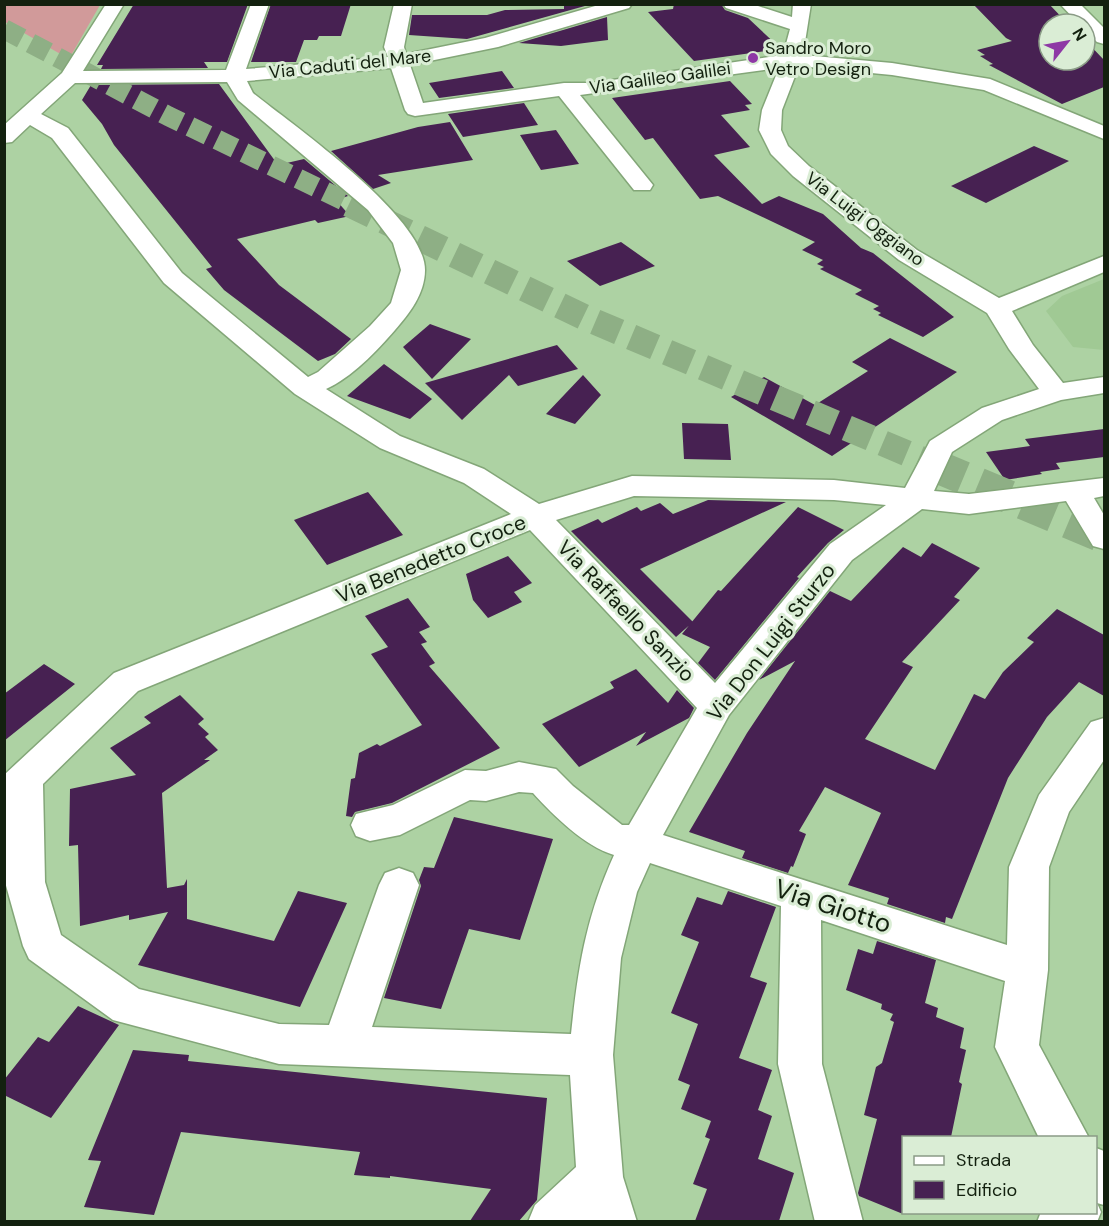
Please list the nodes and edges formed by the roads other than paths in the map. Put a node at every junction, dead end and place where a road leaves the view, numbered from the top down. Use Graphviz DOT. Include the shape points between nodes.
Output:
graph roads {
  1 [pos="115,4"];
  2 [pos="260,4"];
  3 [pos="403,4"];
  4 [pos="623,4"];
  5 [pos="732,4"];
  6 [pos="1069,4"];
  7 [pos="801,15"];
  8 [pos="1104,38"];
  9 [pos="792,60"];
  10 [pos="397,61"];
  11 [pos="234,75"];
  12 [pos="70,77"];
  13 [pos="564,89"];
  14 [pos="28,115"];
  15 [pos="1104,133"];
  16 [pos="4,137"];
  17 [pos="642,185"];
  18 [pos="1104,263"];
  19 [pos="997,308"];
  20 [pos="1104,385"];
  21 [pos="305,388"];
  22 [pos="1056,392"];
  23 [pos="1090,489"];
  24 [pos="915,499"];
  25 [pos="535,516"];
  26 [pos="1104,539"];
  27 [pos="716,706"];
  28 [pos="1104,732"];
  29 [pos="14,789"];
  30 [pos="370,825"];
  31 [pos="639,843"];
  32 [pos="399,885"];
  33 [pos="801,895"];
  34 [pos="1027,970"];
  35 [pos="344,1046"];
  36 [pos="591,1055"];
  37 [pos="1065,1136"];
  38 [pos="600,1178"];
  39 [pos="552,1221"];
  40 [pos="613,1221"];
  41 [pos="839,1221"];
  1 -- 12 [label="street"];
  2 -- 11 [label="street"];
  3 -- 10 [label="street" via="394,47"];
  4 -- 10 [label="street, Via Caduti del Mare" via="544,19 449,53"];
  5 -- 7 [label="street"];
  6 -- 8 [label="street"];
  7 -- 9 [label="street, Via Luigi Oggiano"];
  9 -- 13 [label="street, Via Galileo Galilei" via="592,89"];
  9 -- 15 [label="street, Via Galileo Galilei" via="892,69 990,85"];
  9 -- 19 [label="street, Via Luigi Oggiano" via="772,110 770,130 779,149 801,171 909,255"];
  10 -- 11 [label="street, Via Caduti del Mare"];
  10 -- 13 [label="street, Via Galileo Galilei" via="415,110"];
  11 -- 12 [label="street, Via Caduti del Mare"];
  11 -- 21 [label="street" via="245,96 376,205 405,243 413,270 403,306 328,378"];
  12 -- 14 [label="street"];
  13 -- 17 [label="street, Via Galileo Galilei"];
  14 -- 16 [label="street"];
  14 -- 21 [label="street, Via Raffaello Sanzio" via="60,133 173,278"];
  18 -- 19 [label="street"];
  19 -- 22 [label="street, Via Luigi Oggiano" via="1022,349"];
  20 -- 22 [label="street"];
  21 -- 25 [label="street, Via Raffaello Sanzio" via="390,442 474,476"];
  22 -- 24 [label="street" via="992,414 940,447"];
  23 -- 24 [label="street, Via Benedetto Croce" via="969,504"];
  23 -- 26 [label="street"];
  24 -- 25 [label="street, Via Benedetto Croce" via="834,489 632,486"];
  24 -- 27 [label="street, Via Don Luigi Sturzo" via="841,552"];
  25 -- 27 [label="street, Via Raffaello Sanzio"];
  25 -- 29 [label="street, Via Benedetto Croce" via="126,682"];
  27 -- 31 [label="street, Via Don Luigi Sturzo"];
  28 -- 34 [label="street" via="1052,806 1029,867"];
  29 -- 35 [label="street" via="26,882 44,946 128,1006 279,1044"];
  30 -- 31 [label="street" via="400,819 465,785 486,786 519,777 543,779 614,839"];
  31 -- 33 [label="street, Via Giotto"];
  31 -- 36 [label="street, Via Don Luigi Sturzo" via="617,892 600,958"];
  32 -- 35 [label="street"];
  33 -- 34 [label="street, Via Giotto"];
  33 -- 41 [label="street" via="800,1064"];
  34 -- 37 [label="street" via="1017,1047"];
  35 -- 36 [label="street"];
  36 -- 38 [label="street, Via Don Luigi Sturzo"];
  38 -- 39 [label="street"];
  38 -- 40 [label="street, Via Don Luigi Sturzo"];
}
